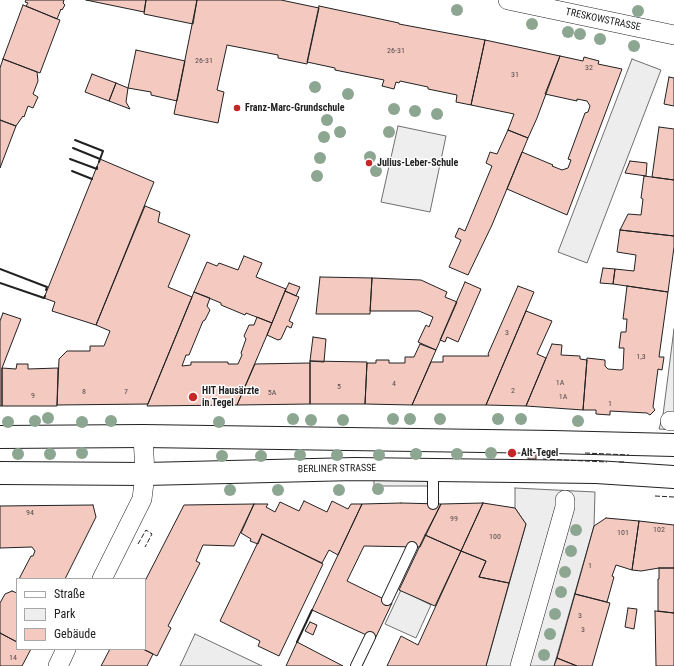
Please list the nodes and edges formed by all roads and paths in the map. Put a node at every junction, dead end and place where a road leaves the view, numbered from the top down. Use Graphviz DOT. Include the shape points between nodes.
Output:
graph roads {
  1 [pos="508,0"];
  2 [pos="674,35"];
  3 [pos="143,436"];
  4 [pos="0,437"];
  5 [pos="674,446"];
  6 [pos="433,469"];
  7 [pos="0,473"];
  8 [pos="145,474"];
  9 [pos="674,477"];
  10 [pos="565,500"];
  11 [pos="433,504"];
  12 [pos="412,547"];
  13 [pos="102,578"];
  14 [pos="387,600"];
  15 [pos="370,637"];
  16 [pos="66,650"];
  17 [pos="58,666"];
  18 [pos="356,666"];
  19 [pos="520,666"];
  1 -- 2 [label="street, TRESKOWSTRASSE"];
  3 -- 4 [label="main road"];
  3 -- 5 [label="main road"];
  3 -- 8 [label="street"];
  6 -- 8 [label="main road, BERLINER STRASSE"];
  6 -- 9 [label="main road, BERLINER STRASSE" via="596,472"];
  6 -- 11 [label="lane"];
  7 -- 8 [label="main road, BERLINER STRASSE"];
  8 -- 13 [label="street" via="142,499"];
  10 -- 19 [label="street"];
  12 -- 14 [label="lane"];
  15 -- 18 [label="lane"];
  16 -- 17 [label="street"];
}
